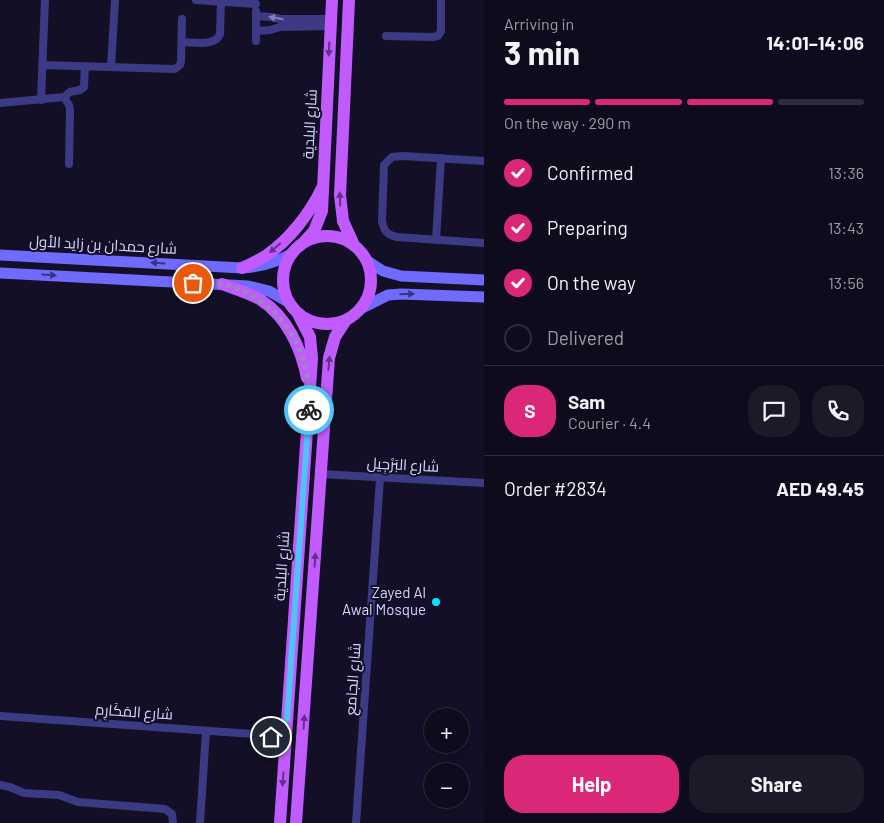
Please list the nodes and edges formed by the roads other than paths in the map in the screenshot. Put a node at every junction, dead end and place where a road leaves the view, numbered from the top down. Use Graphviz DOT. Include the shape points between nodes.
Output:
graph roads {
  1 [pos="45,0"];
  2 [pos="114,0"];
  3 [pos="196,0"];
  4 [pos="332,0"];
  5 [pos="349,0"];
  6 [pos="441,0"];
  7 [pos="221,2"];
  8 [pos="256,2"];
  9 [pos="256,16"];
  10 [pos="182,19"];
  11 [pos="331,23"];
  12 [pos="256,31"];
  13 [pos="386,36"];
  14 [pos="182,42"];
  15 [pos="256,42"];
  16 [pos="42,65"];
  17 [pos="85,66"];
  18 [pos="110,67"];
  19 [pos="64,97"];
  20 [pos="41,100"];
  21 [pos="0,103"];
  22 [pos="441,158"];
  23 [pos="484,161"];
  24 [pos="69,164"];
  25 [pos="323,186"];
  26 [pos="436,240"];
  27 [pos="484,242"];
  28 [pos="303,243"];
  29 [pos="354,245"];
  30 [pos="291,254"];
  31 [pos="0,255"];
  32 [pos="366,260"];
  33 [pos="242,268"];
  34 [pos="0,272"];
  35 [pos="484,280"];
  36 [pos="222,284"];
  37 [pos="484,297"];
  38 [pos="288,302"];
  39 [pos="362,308"];
  40 [pos="298,314"];
  41 [pos="346,320"];
  42 [pos="310,392"];
  43 [pos="321,474"];
  44 [pos="380,478"];
  45 [pos="484,483"];
  46 [pos="0,716"];
  47 [pos="287,719"];
  48 [pos="206,731"];
  49 [pos="266,735"];
  50 [pos="285,753"];
  51 [pos="0,785"];
  52 [pos="173,823"];
  53 [pos="200,823"];
  54 [pos="280,823"];
  55 [pos="296,823"];
  56 [pos="306,823"];
  57 [pos="356,823"];
  1 -- 16 [label="street"];
  2 -- 18 [label="street"];
  3 -- 7 [label="street"];
  4 -- 11 [label="main road, شارع البلدية"];
  29 -- 5 [label="main road, one-way" via="343,221 340,196"];
  6 -- 13 [label="street" via="441,31 438,36"];
  7 -- 8 [label="street"];
  7 -- 14 [label="street" via="218,39"];
  8 -- 9 [label="street"];
  11 -- 9 [label="street, one-way"];
  9 -- 12 [label="street"];
  10 -- 14 [label="street"];
  11 -- 12 [label="street"];
  11 -- 25 [label="main road, شارع البلدية, one-way"];
  12 -- 15 [label="street"];
  14 -- 18 [label="street" via="181,63 175,69"];
  16 -- 17 [label="street"];
  16 -- 20 [label="street"];
  17 -- 18 [label="street"];
  17 -- 19 [label="street" via="84,88"];
  19 -- 20 [label="street"];
  19 -- 24 [label="street" via="70,110"];
  20 -- 21 [label="street"];
  22 -- 23 [label="street"];
  22 -- 26 [label="street"];
  22 -- 26 [label="street" via="397,156 384,165 384,229 397,238"];
  25 -- 28 [label="main road, شارع البلدية" via="319,222"];
  25 -- 33 [label="main road, one-way" via="310,210 287,237 268,254"];
  26 -- 27 [label="street"];
  28 -- 29 [label="main road" via="329,236"];
  28 -- 30 [label="main road"];
  29 -- 32 [label="main road"];
  30 -- 33 [label="main road, شارع حمدان بن زايد الأول" via="262,267"];
  30 -- 38 [label="main road" via="283,278"];
  33 -- 31 [label="main road, شارع حمدان بن زايد الأول, one-way"];
  32 -- 35 [label="main road" via="383,271 401,276"];
  32 -- 39 [label="main road" via="371,284"];
  34 -- 36 [label="main road, one-way"];
  36 -- 38 [label="main road" via="258,288"];
  36 -- 42 [label="main road" via="261,300 282,321 302,354"];
  39 -- 37 [label="main road, one-way" via="401,294"];
  38 -- 40 [label="main road"];
  39 -- 41 [label="main road"];
  40 -- 41 [label="main road" via="322,324"];
  40 -- 42 [label="main road, شارع البلدية" via="306,326 312,348"];
  43 -- 41 [label="main road, one-way" via="329,358 335,337"];
  42 -- 47 [label="main road, شارع البلدية"];
  43 -- 44 [label="street, شارع البَرْجِيل"];
  55 -- 43 [label="main road, one-way"];
  44 -- 45 [label="street, شارع البَرْجِيل"];
  44 -- 57 [label="street, شارع الجامع"];
  46 -- 48 [label="street, شارع المَكَارِم"];
  47 -- 49 [label="street" via="281,728"];
  47 -- 50 [label="main road, شارع البلدية"];
  48 -- 49 [label="street, شارع المَكَارِم"];
  48 -- 53 [label="street"];
  49 -- 50 [label="street"];
  50 -- 54 [label="main road, شارع البلدية, one-way"];
  51 -- 52 [label="street" via="24,794 59,795 78,802 165,810 172,814"];
  55 -- 56 [label="street"];
}
